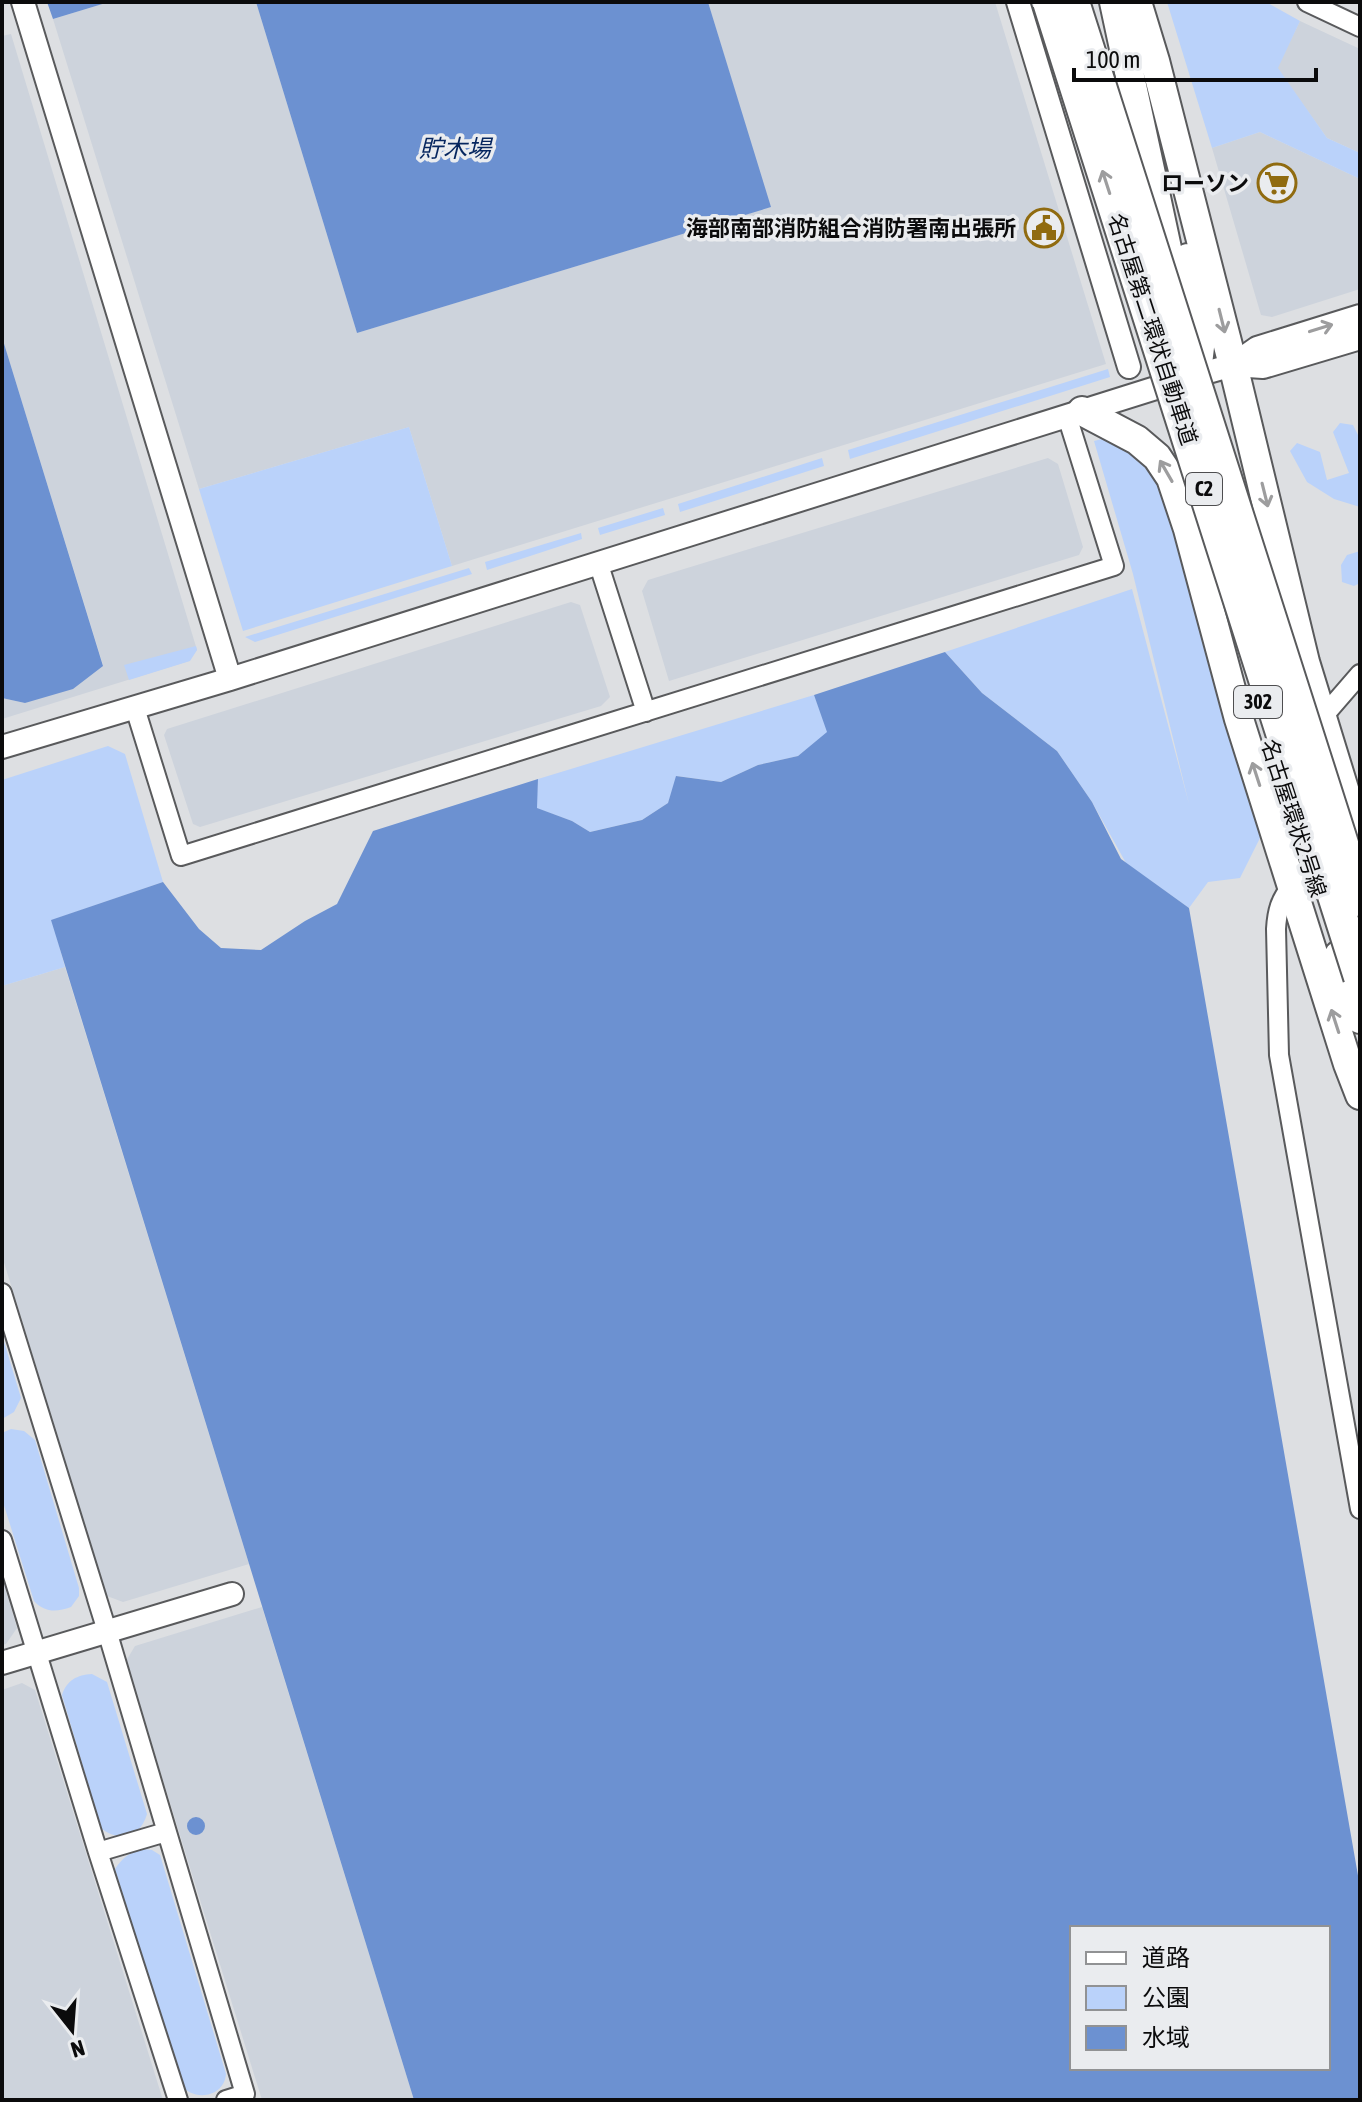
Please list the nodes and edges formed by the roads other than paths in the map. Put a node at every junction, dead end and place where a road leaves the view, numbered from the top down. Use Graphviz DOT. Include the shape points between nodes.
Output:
graph roads {
  1 [pos="23,2"];
  2 [pos="1018,2"];
  3 [pos="1049,2"];
  4 [pos="1073,2"];
  5 [pos="1114,2"];
  6 [pos="1137,2"];
  7 [pos="1307,2"];
  8 [pos="1360,27"];
  9 [pos="1172,127"];
  10 [pos="1360,316"];
  11 [pos="1360,338"];
  12 [pos="1233,365"];
  13 [pos="1129,367"];
  14 [pos="1194,376"];
  15 [pos="1074,414"];
  16 [pos="598,562"];
  17 [pos="1360,674"];
  18 [pos="230,679"];
  19 [pos="135,708"];
  20 [pos="646,712"];
  21 [pos="1321,719"];
  22 [pos="2,747"];
  23 [pos="1360,841"];
  24 [pos="1292,886"];
  25 [pos="1360,900"];
  26 [pos="1360,930"];
  27 [pos="1360,977"];
  28 [pos="1360,1019"];
  29 [pos="1360,1095"];
  30 [pos="2,1293"];
  31 [pos="1360,1509"];
  32 [pos="2,1540"];
  33 [pos="232,1594"];
  34 [pos="107,1631"];
  35 [pos="36,1653"];
  36 [pos="2,1663"];
  37 [pos="166,1832"];
  38 [pos="98,1852"];
  39 [pos="178,2100"];
  40 [pos="226,2100"];
  1 -- 18 [label="street"];
  2 -- 13 [label="street"];
  27 -- 3 [label="highway, 名古屋第二環状自動車道 / C2, one-way, bridge"];
  4 -- 25 [label="highway, 名古屋第二環状自動車道 / C2, bridge"];
  5 -- 14 [label="highway, 名古屋環状2号線 / 302"];
  6 -- 9 [label="highway, 302"];
  7 -- 8 [label="street"];
  9 -- 12 [label="highway, 302, one-way"];
  9 -- 14 [label="highway" via="1174,190 1200,322 1201,352"];
  12 -- 10 [label="street, one-way" via="1257,348"];
  11 -- 12 [label="street" via="1263,367"];
  12 -- 14 [label="street"];
  12 -- 21 [label="highway, 302, one-way"];
  12 -- 26 [label="highway" via="1226,407 1276,640"];
  14 -- 15 [label="street"];
  14 -- 28 [label="highway, 名古屋環状2号線 / 302" via="1265,730"];
  15 -- 16 [label="street"];
  15 -- 20 [label="street" via="1114,566"];
  24 -- 15 [label="highway, one-way" via="1171,478 1137,440"];
  16 -- 18 [label="street"];
  16 -- 20 [label="street"];
  17 -- 21 [label="street"];
  18 -- 19 [label="street"];
  19 -- 20 [label="street" via="181,856"];
  19 -- 22 [label="street"];
  21 -- 23 [label="highway, 302"];
  29 -- 24 [label="highway, one-way"];
  24 -- 31 [label="street" via="1277,911 1279,1055"];
  30 -- 34 [label="street"];
  32 -- 35 [label="street"];
  33 -- 34 [label="street"];
  34 -- 35 [label="street"];
  34 -- 37 [label="street"];
  35 -- 36 [label="street"];
  35 -- 38 [label="street"];
  37 -- 38 [label="street"];
  37 -- 40 [label="street" via="245,2094"];
  38 -- 39 [label="street"];
}
